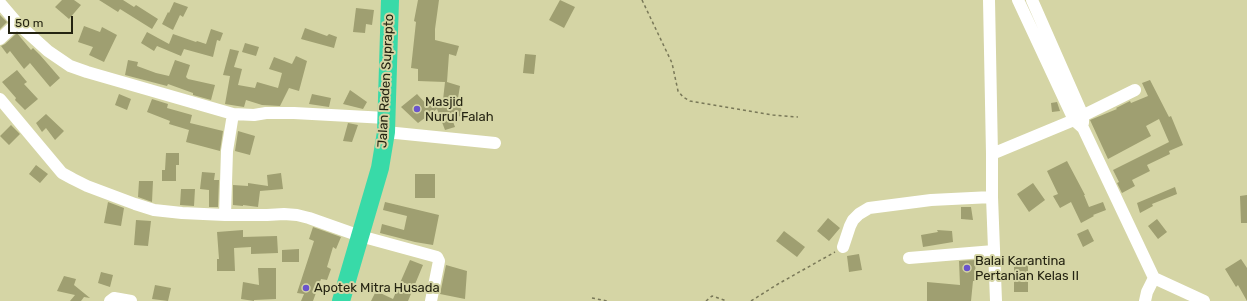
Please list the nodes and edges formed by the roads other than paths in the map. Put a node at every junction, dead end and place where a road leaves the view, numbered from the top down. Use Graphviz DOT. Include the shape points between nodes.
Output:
graph roads {
  1 [pos="390,0"];
  2 [pos="989,0"];
  3 [pos="1018,0"];
  4 [pos="1032,0"];
  5 [pos="0,2"];
  6 [pos="17,23"];
  7 [pos="0,39"];
  8 [pos="1135,90"];
  9 [pos="0,99"];
  10 [pos="233,114"];
  11 [pos="1080,122"];
  12 [pos="386,125"];
  13 [pos="494,143"];
  14 [pos="992,154"];
  15 [pos="992,197"];
  16 [pos="225,216"];
  17 [pos="360,236"];
  18 [pos="843,247"];
  19 [pos="994,251"];
  20 [pos="908,258"];
  21 [pos="1154,278"];
  22 [pos="110,301"];
  23 [pos="131,301"];
  24 [pos="341,301"];
  25 [pos="432,301"];
  26 [pos="996,301"];
  27 [pos="1145,301"];
  28 [pos="1204,301"];
  1 -- 12 [label="highway, Jalan Raden Suprapto"];
  2 -- 14 [label="street"];
  3 -- 11 [label="street"];
  4 -- 11 [label="street"];
  5 -- 6 [label="street"];
  6 -- 7 [label="street"];
  6 -- 10 [label="street" via="48,51 70,66"];
  8 -- 11 [label="street"];
  9 -- 16 [label="street" via="62,173 73,179 154,210"];
  10 -- 12 [label="street" via="294,112"];
  10 -- 16 [label="street" via="227,151"];
  11 -- 14 [label="street"];
  11 -- 21 [label="street"];
  12 -- 13 [label="street"];
  12 -- 17 [label="highway, Jalan Raden Suprapto" via="380,168"];
  14 -- 15 [label="street"];
  15 -- 18 [label="street" via="931,200 869,208 853,220"];
  15 -- 19 [label="street"];
  16 -- 17 [label="street" via="297,215"];
  17 -- 24 [label="highway, Jalan Raden Suprapto"];
  17 -- 25 [label="street" via="438,258"];
  19 -- 20 [label="street"];
  19 -- 26 [label="street"];
  21 -- 27 [label="street"];
  21 -- 28 [label="street"];
  22 -- 23 [label="street" via="114,298"];
}
